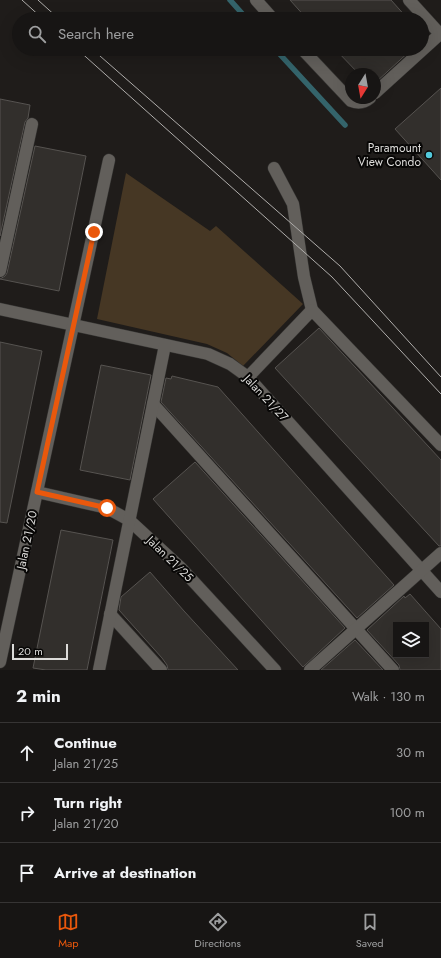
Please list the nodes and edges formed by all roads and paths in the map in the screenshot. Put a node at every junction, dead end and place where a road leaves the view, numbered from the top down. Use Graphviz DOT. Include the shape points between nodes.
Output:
graph roads {
  1 [pos="256,0"];
  2 [pos="412,1"];
  3 [pos="267,12"];
  4 [pos="422,12"];
  5 [pos="429,20"];
  6 [pos="440,33"];
  7 [pos="429,43"];
  8 [pos="308,56"];
  9 [pos="415,56"];
  10 [pos="381,87"];
  11 [pos="345,96"];
  12 [pos="32,124"];
  13 [pos="109,160"];
  14 [pos="274,168"];
  15 [pos="0,271"];
  16 [pos="0,309"];
  17 [pos="312,310"];
  18 [pos="73,325"];
  19 [pos="165,345"];
  20 [pos="248,377"];
  21 [pos="153,404"];
  22 [pos="441,445"];
  23 [pos="37,492"];
  24 [pos="129,520"];
  25 [pos="441,552"];
  26 [pos="421,570"];
  27 [pos="441,592"];
  28 [pos="5,613"];
  29 [pos="110,614"];
  30 [pos="356,629"];
  31 [pos="0,662"];
  32 [pos="99,670"];
  33 [pos="161,670"];
  34 [pos="275,670"];
  35 [pos="310,670"];
  36 [pos="393,670"];
  1 -- 3 [label="street"];
  2 -- 4 [label="street"];
  5 -- 6 [label="street"];
  6 -- 7 [label="street"];
  8 -- 11 [label="street"];
  9 -- 10 [label="street"];
  12 -- 15 [label="street"];
  13 -- 18 [label="street, Jalan 21/20"];
  14 -- 17 [label="street" via="293,204 304,278"];
  16 -- 18 [label="street, Jalan 21/27"];
  17 -- 20 [label="street"];
  17 -- 22 [label="street"];
  18 -- 19 [label="street, Jalan 21/27"];
  18 -- 23 [label="street, Jalan 21/20"];
  19 -- 20 [label="street, Jalan 21/27" via="208,354 230,364"];
  19 -- 21 [label="street"];
  20 -- 26 [label="street, Jalan 21/27"];
  21 -- 24 [label="street"];
  21 -- 30 [label="street"];
  23 -- 24 [label="street, Jalan 21/25" via="107,508"];
  23 -- 28 [label="street, Jalan 21/20"];
  24 -- 29 [label="street"];
  24 -- 34 [label="street, Jalan 21/25" via="181,568"];
  25 -- 26 [label="street"];
  26 -- 27 [label="street, Jalan 21/27"];
  26 -- 30 [label="street"];
  28 -- 31 [label="street, Jalan 21/20"];
  29 -- 32 [label="street"];
  29 -- 33 [label="street"];
  30 -- 35 [label="street"];
  30 -- 36 [label="street"];
}
